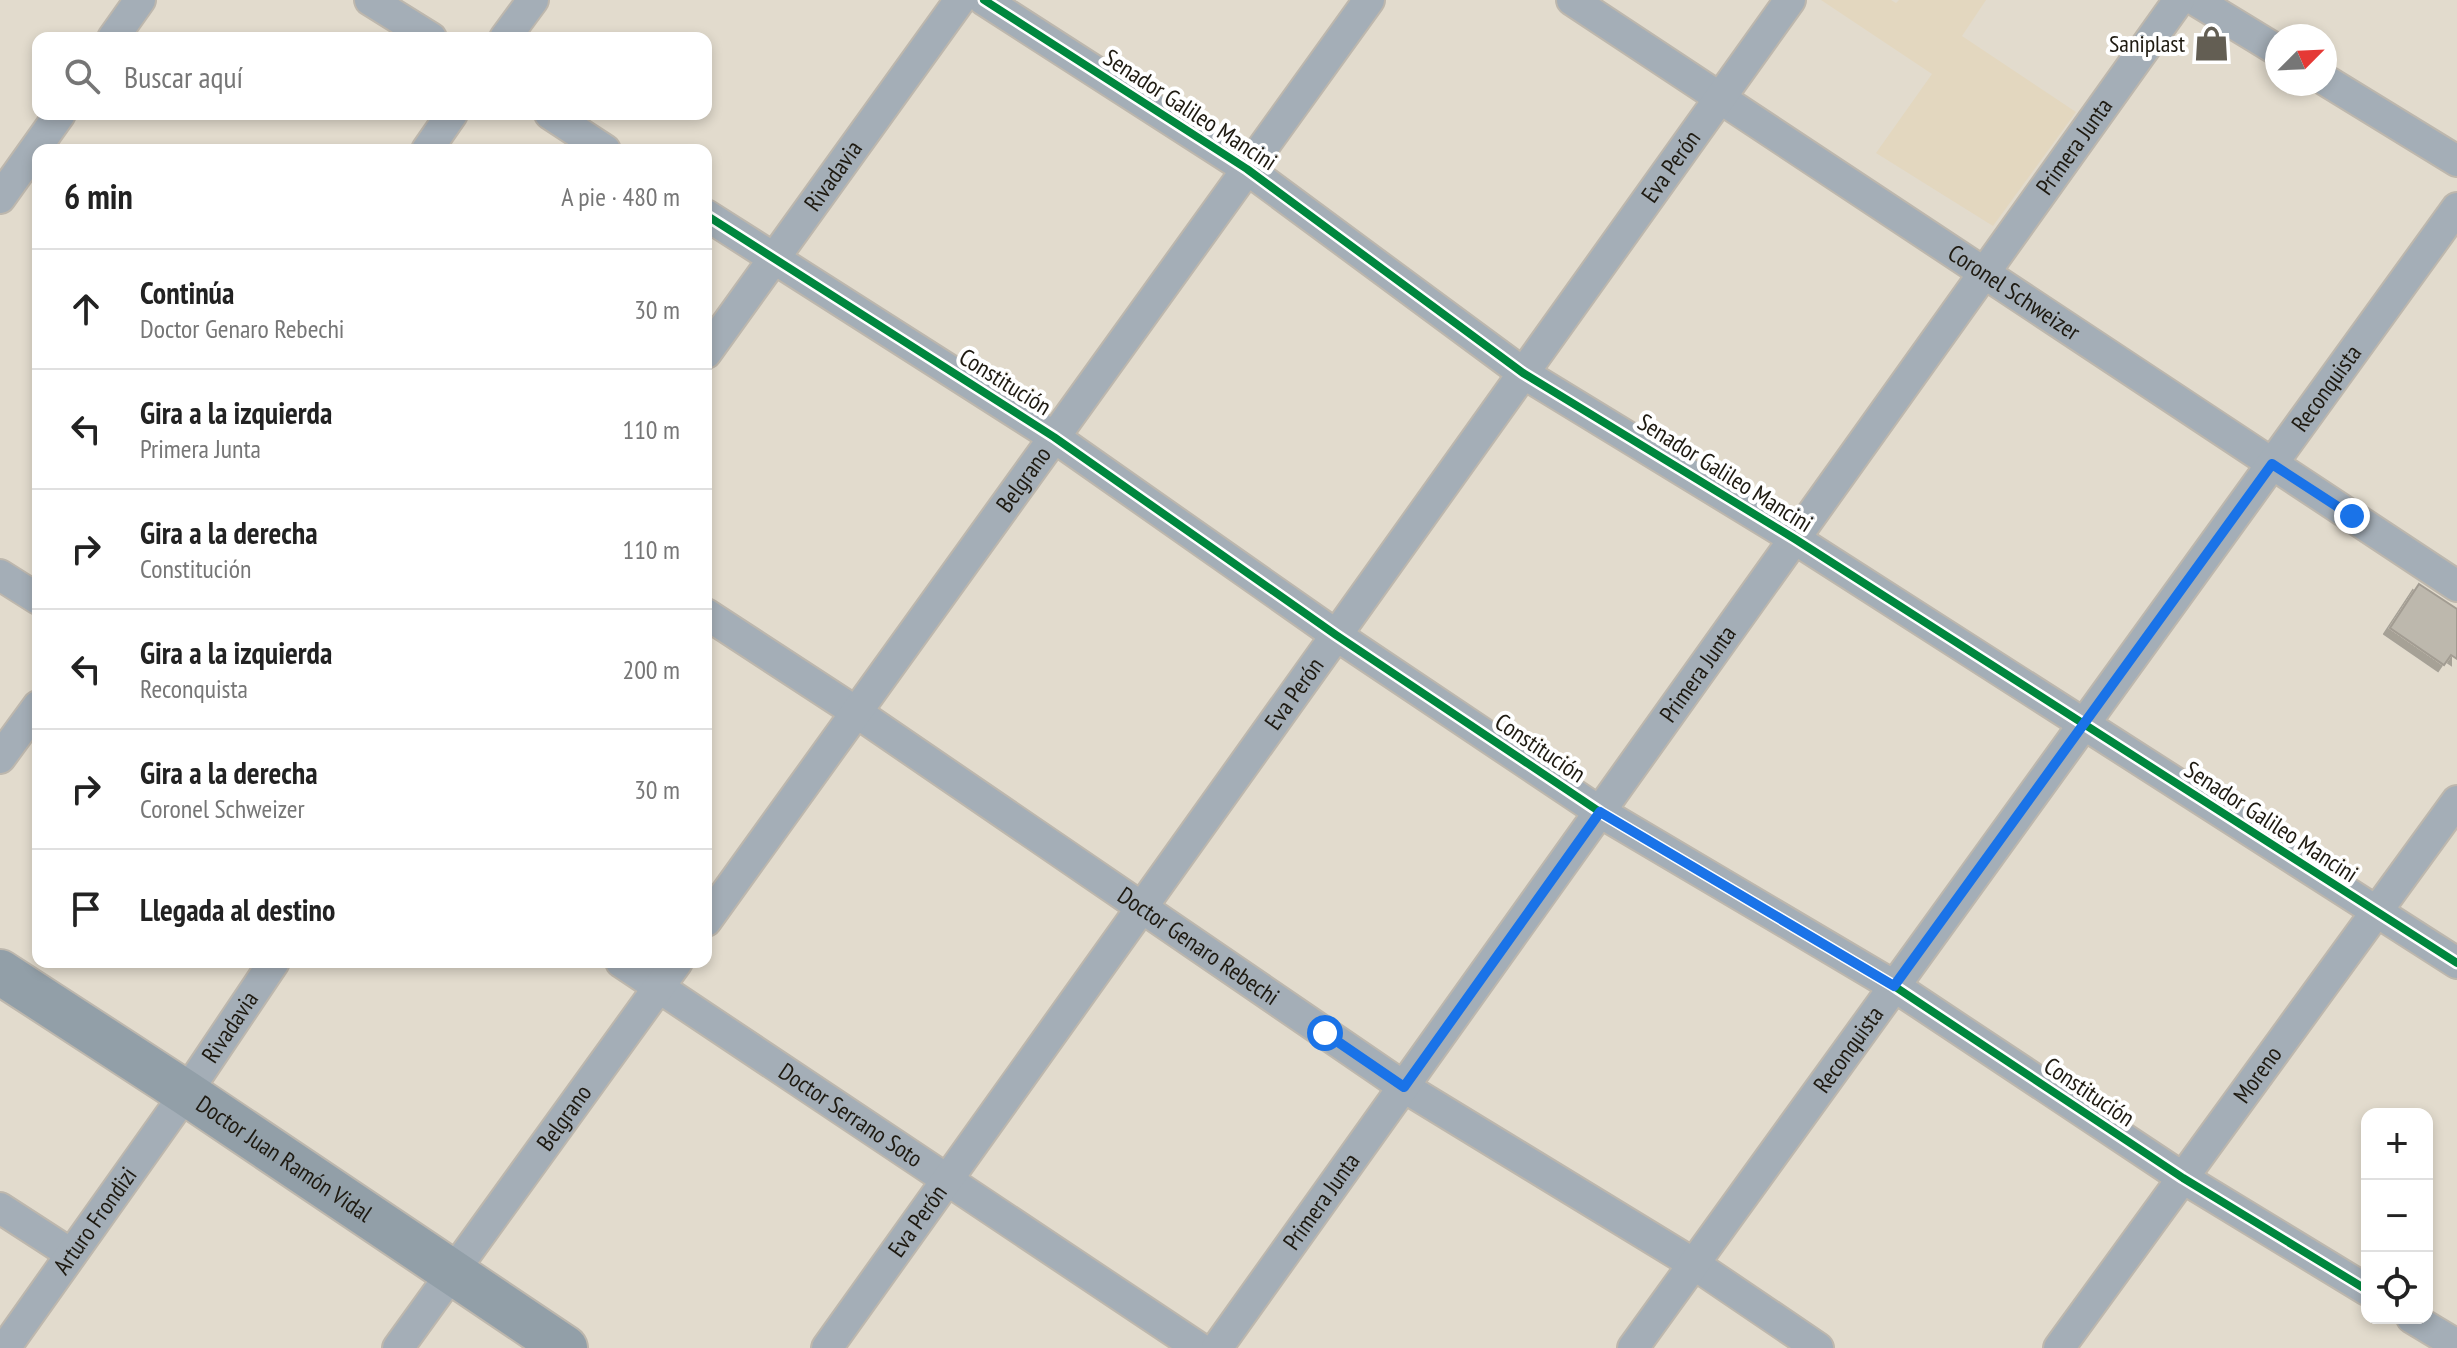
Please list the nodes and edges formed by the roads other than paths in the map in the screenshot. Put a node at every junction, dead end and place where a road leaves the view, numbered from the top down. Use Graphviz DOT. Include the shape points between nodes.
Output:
graph roads {
  1 [pos="140,0"];
  2 [pos="370,0"];
  3 [pos="533,0"];
  4 [pos="960,0"];
  5 [pos="984,0"];
  6 [pos="1369,0"];
  7 [pos="1572,0"];
  8 [pos="1790,0"];
  9 [pos="2179,0"];
  10 [pos="2195,0"];
  11 [pos="117,32"];
  12 [pos="421,32"];
  13 [pos="509,32"];
  14 [pos="2265,43"];
  15 [pos="2337,87"];
  16 [pos="1720,98"];
  17 [pos="56,120"];
  18 [pos="448,120"];
  19 [pos="559,120"];
  20 [pos="40,144"];
  21 [pos="431,144"];
  22 [pos="596,144"];
  23 [pos="32,155"];
  24 [pos="2457,161"];
  25 [pos="1247,169"];
  26 [pos="14,182"];
  27 [pos="2457,208"];
  28 [pos="712,219"];
  29 [pos="773,259"];
  30 [pos="1984,273"];
  31 [pos="712,345"];
  32 [pos="1523,373"];
  33 [pos="1054,437"];
  34 [pos="2272,464"];
  35 [pos="1795,539"];
  36 [pos="0,575"];
  37 [pos="2457,586"];
  38 [pos="32,595"];
  39 [pos="712,618"];
  40 [pos="1336,635"];
  41 [pos="856,712"];
  42 [pos="32,714"];
  43 [pos="2084,724"];
  44 [pos="0,758"];
  45 [pos="2457,801"];
  46 [pos="1600,812"];
  47 [pos="1141,908"];
  48 [pos="712,913"];
  49 [pos="2375,914"];
  50 [pos="2457,963"];
  51 [pos="270,968"];
  52 [pos="644,968"];
  53 [pos="0,972"];
  54 [pos="668,974"];
  55 [pos="1894,986"];
  56 [pos="1404,1087"];
  57 [pos="186,1093"];
  58 [pos="2183,1178"];
  59 [pos="947,1179"];
  60 [pos="0,1208"];
  61 [pos="71,1254"];
  62 [pos="1694,1264"];
  63 [pos="453,1272"];
  64 [pos="2361,1286"];
  65 [pos="2422,1324"];
  66 [pos="2457,1345"];
  67 [pos="5,1348"];
  68 [pos="398,1348"];
  69 [pos="565,1348"];
  70 [pos="827,1348"];
  71 [pos="1199,1348"];
  72 [pos="1217,1348"];
  73 [pos="1633,1348"];
  74 [pos="1818,1348"];
  75 [pos="2059,1348"];
  1 -- 11 [label="street"];
  2 -- 12 [label="street"];
  3 -- 13 [label="street"];
  4 -- 29 [label="street, Rivadavia"];
  5 -- 25 [label="street, Senador Galileo Mancini"];
  6 -- 25 [label="street, Belgrano"];
  7 -- 16 [label="street, Coronel Schweizer"];
  8 -- 16 [label="street, Eva Perón"];
  9 -- 30 [label="street, Primera Junta"];
  10 -- 14 [label="street"];
  15 -- 24 [label="street"];
  16 -- 30 [label="street, Coronel Schweizer"];
  16 -- 32 [label="street, Eva Perón"];
  17 -- 20 [label="street"];
  18 -- 21 [label="street"];
  19 -- 22 [label="street"];
  23 -- 26 [label="street"];
  25 -- 32 [label="street, Senador Galileo Mancini"];
  25 -- 33 [label="street, Belgrano"];
  27 -- 34 [label="street, Reconquista"];
  28 -- 29 [label="street, Constitución"];
  29 -- 31 [label="street, Rivadavia"];
  29 -- 33 [label="street, Constitución"];
  30 -- 34 [label="street, Coronel Schweizer"];
  30 -- 35 [label="street, Primera Junta"];
  32 -- 35 [label="street, Senador Galileo Mancini"];
  32 -- 40 [label="street, Eva Perón"];
  33 -- 40 [label="street, Constitución"];
  33 -- 41 [label="street, Belgrano"];
  34 -- 37 [label="street, Coronel Schweizer"];
  34 -- 43 [label="street, Reconquista"];
  35 -- 43 [label="street, Senador Galileo Mancini"];
  35 -- 46 [label="street, Primera Junta"];
  36 -- 38 [label="street"];
  39 -- 41 [label="street, Doctor Genaro Rebechi"];
  40 -- 46 [label="street, Constitución"];
  40 -- 47 [label="street, Eva Perón"];
  41 -- 47 [label="street, Doctor Genaro Rebechi"];
  41 -- 48 [label="street, Belgrano"];
  42 -- 44 [label="street"];
  43 -- 49 [label="street, Senador Galileo Mancini"];
  43 -- 55 [label="street, Reconquista"];
  45 -- 49 [label="street, Moreno"];
  46 -- 55 [label="street, Constitución"];
  46 -- 56 [label="street, Primera Junta"];
  47 -- 56 [label="street, Doctor Genaro Rebechi"];
  47 -- 59 [label="street, Eva Perón"];
  49 -- 50 [label="street, Senador Galileo Mancini"];
  49 -- 58 [label="street, Moreno"];
  51 -- 57 [label="street, Rivadavia"];
  52 -- 54 [label="street, Doctor Serrano Soto"];
  53 -- 57 [label="highway, Doctor Juan Ramón Vidal"];
  54 -- 59 [label="street, Doctor Serrano Soto"];
  54 -- 63 [label="street, Belgrano"];
  55 -- 58 [label="street, Constitución"];
  55 -- 62 [label="street, Reconquista"];
  56 -- 62 [label="street, Doctor Genaro Rebechi"];
  56 -- 72 [label="street, Primera Junta"];
  57 -- 61 [label="street, Arturo Frondizi"];
  57 -- 63 [label="highway, Doctor Juan Ramón Vidal"];
  58 -- 64 [label="street, Constitución"];
  58 -- 75 [label="street, Moreno"];
  59 -- 70 [label="street, Eva Perón"];
  59 -- 71 [label="street, Doctor Serrano Soto"];
  60 -- 61 [label="street"];
  61 -- 67 [label="street, Arturo Frondizi"];
  62 -- 73 [label="street, Reconquista"];
  62 -- 74 [label="street, Doctor Genaro Rebechi"];
  63 -- 68 [label="street, Belgrano"];
  63 -- 69 [label="highway, Doctor Juan Ramón Vidal"];
  65 -- 66 [label="street"];
}
